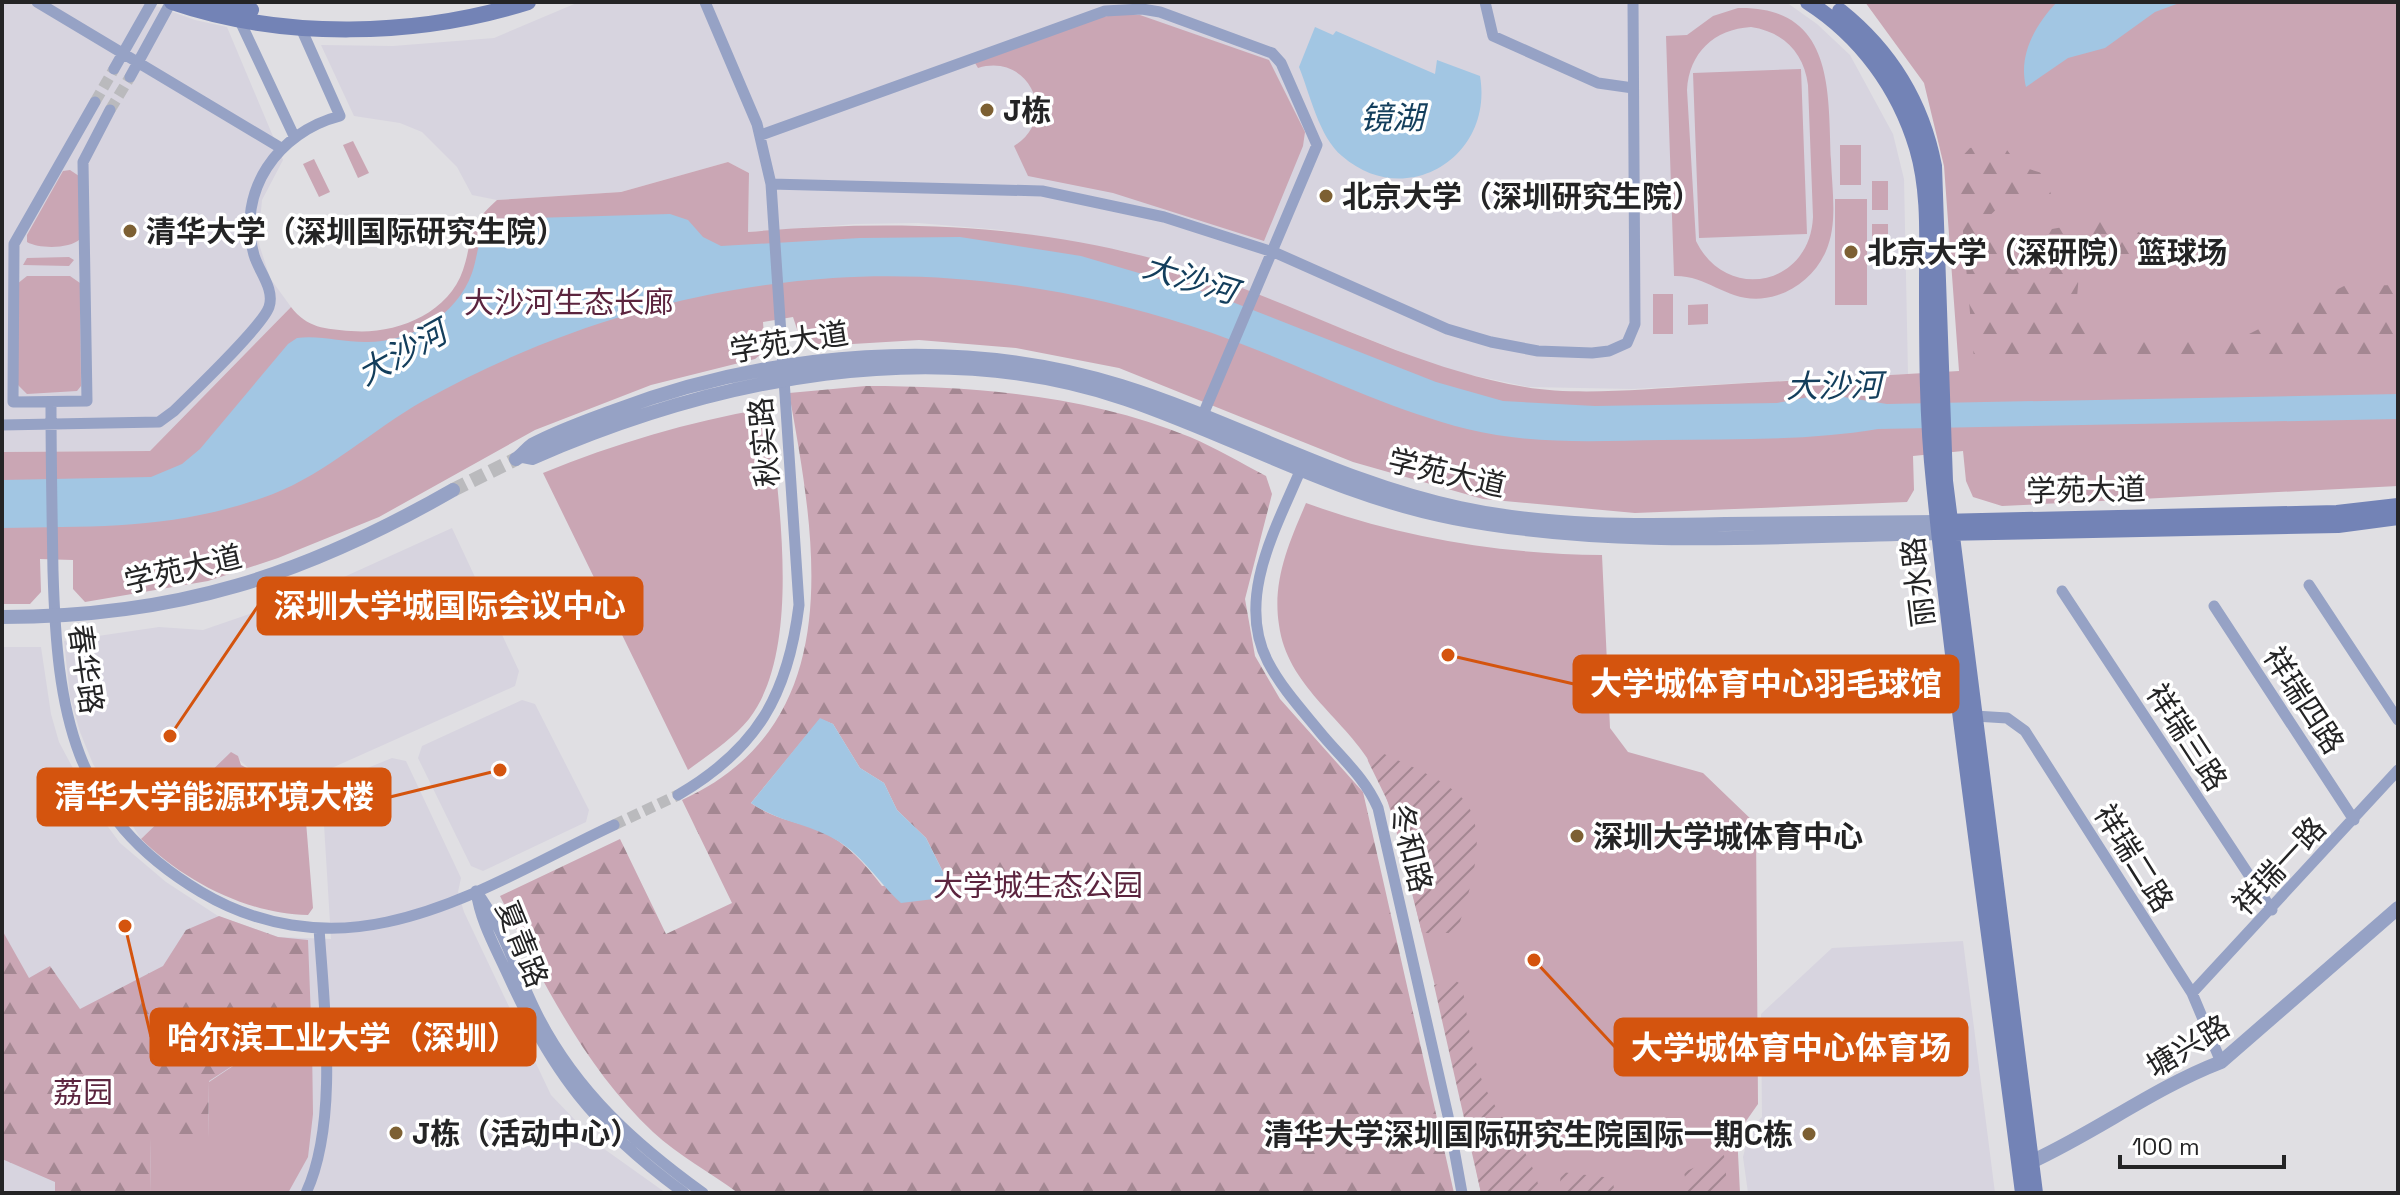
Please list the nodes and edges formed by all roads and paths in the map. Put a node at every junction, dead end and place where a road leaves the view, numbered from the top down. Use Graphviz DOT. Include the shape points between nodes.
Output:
graph roads {
  1 [pos="37,2"];
  2 [pos="152,2"];
  3 [pos="172,2"];
  4 [pos="211,2"];
  5 [pos="498,2"];
  6 [pos="528,2"];
  7 [pos="1485,2"];
  8 [pos="1633,2"];
  9 [pos="1808,2"];
  10 [pos="1828,2"];
  11 [pos="709,3"];
  12 [pos="239,19"];
  13 [pos="300,26"];
  14 [pos="123,54"];
  15 [pos="138,62"];
  16 [pos="114,69"];
  17 [pos="130,77"];
  18 [pos="1633,88"];
  19 [pos="95,102"];
  20 [pos="110,110"];
  21 [pos="761,135"];
  22 [pos="294,136"];
  23 [pos="281,148"];
  24 [pos="771,184"];
  25 [pos="1269,252"];
  26 [pos="1933,371"];
  27 [pos="782,374"];
  28 [pos="51,402"];
  29 [pos="1202,417"];
  30 [pos="2,425"];
  31 [pos="51,425"];
  32 [pos="519,457"];
  33 [pos="1302,465"];
  34 [pos="453,490"];
  35 [pos="2398,506"];
  36 [pos="2398,517"];
  37 [pos="1945,527"];
  38 [pos="2309,585"];
  39 [pos="2062,591"];
  40 [pos="2214,606"];
  41 [pos="2,617"];
  42 [pos="54,617"];
  43 [pos="1975,716"];
  44 [pos="2398,720"];
  45 [pos="2398,770"];
  46 [pos="678,795"];
  47 [pos="2354,820"];
  48 [pos="614,825"];
  49 [pos="476,891"];
  50 [pos="2398,908"];
  51 [pos="2272,910"];
  52 [pos="319,928"];
  53 [pos="2192,993"];
  54 [pos="2221,1062"];
  55 [pos="2025,1164"];
  56 [pos="306,1193"];
  57 [pos="684,1193"];
  58 [pos="703,1193"];
  59 [pos="1462,1193"];
  60 [pos="2023,1193"];
  61 [pos="2035,1193"];
  1 -- 14 [label="street"];
  2 -- 14 [label="street"];
  3 -- 12 [label="main road"];
  3 -- 15 [label="street"];
  4 -- 5 [label="main road" via="281,15 359,19"];
  6 -- 13 [label="main road" via="448,21"];
  7 -- 18 [label="street" via="1493,36 1598,83"];
  8 -- 18 [label="street"];
  9 -- 26 [label="main road, 丽水路" via="1841,25 1872,60 1897,99 1916,146 1926,208"];
  10 -- 26 [label="main road, 丽水路" via="1885,54 1925,129 1938,205"];
  11 -- 21 [label="street, 秋实路"];
  12 -- 13 [label="main road"];
  12 -- 22 [label="street"];
  13 -- 22 [label="street" via="340,116"];
  14 -- 15 [label="street"];
  14 -- 16 [label="street"];
  15 -- 17 [label="street"];
  15 -- 23 [label="street"];
  18 -- 25 [label="street" via="1635,324 1620,348 1538,351 1491,342 1447,329"];
  19 -- 28 [label="street" via="12,253 13,402"];
  20 -- 28 [label="street" via="83,162 87,401"];
  21 -- 24 [label="street, 秋实路"];
  21 -- 25 [label="street" via="1105,11 1160,12 1272,53 1314,132 1317,145"];
  22 -- 23 [label="street"];
  23 -- 31 [label="street" via="259,180 250,217 253,253 270,293 264,316 159,422"];
  24 -- 25 [label="street" via="1042,191 1164,217"];
  24 -- 27 [label="street, 秋实路"];
  25 -- 29 [label="street"];
  26 -- 37 [label="main road, 丽水路"];
  27 -- 29 [label="street, 学苑大道" via="876,358 988,361 1118,385"];
  27 -- 32 [label="street, 学苑大道" via="655,410 532,458"];
  27 -- 33 [label="street, 学苑大道" via="915,369 1046,380 1124,399"];
  27 -- 46 [label="street, 秋实路" via="799,568 792,654 777,696 737,754"];
  28 -- 31 [label="street, 春华路"];
  29 -- 33 [label="street, 学苑大道"];
  30 -- 31 [label="street"];
  31 -- 42 [label="street, 春华路"];
  33 -- 37 [label="street, 学苑大道" via="1415,510 1562,534 1658,538"];
  33 -- 59 [label="street, 冬和路" via="1260,572 1258,632 1268,662 1291,696 1369,786 1378,808"];
  34 -- 42 [label="street, 学苑大道" via="358,542 231,590 117,613"];
  35 -- 37 [label="main road, 学苑大道"];
  36 -- 37 [label="main road, 学苑大道" via="2338,525"];
  37 -- 43 [label="main road, 丽水路"];
  37 -- 55 [label="main road, 丽水路" via="1990,956"];
  38 -- 44 [label="street"];
  39 -- 51 [label="street, 祥瑞三路"];
  40 -- 47 [label="street, 祥瑞四路"];
  41 -- 42 [label="street, 学苑大道"];
  42 -- 52 [label="street, 春华路" via="62,702 73,737 85,769 131,839 180,880 234,909 277,923"];
  43 -- 53 [label="street, 祥瑞二路" via="2007,718 2025,731"];
  43 -- 55 [label="main road, 丽水路"];
  45 -- 47 [label="street, 祥瑞一路"];
  47 -- 51 [label="street, 祥瑞一路"];
  48 -- 49 [label="street"];
  49 -- 52 [label="street, 春华路" via="387,922"];
  49 -- 57 [label="street, 夏青路" via="479,913 552,1062 615,1139"];
  49 -- 58 [label="street, 夏青路" via="489,907 539,1019 576,1077 632,1139"];
  50 -- 54 [label="street, 塘兴路"];
  51 -- 53 [label="street, 祥瑞一路"];
  52 -- 56 [label="street" via="324,1128 316,1172"];
  53 -- 54 [label="street, 祥瑞二路"];
  54 -- 55 [label="street, 塘兴路"];
  55 -- 60 [label="main road, 丽水路"];
  55 -- 61 [label="main road, 丽水路"];
}
